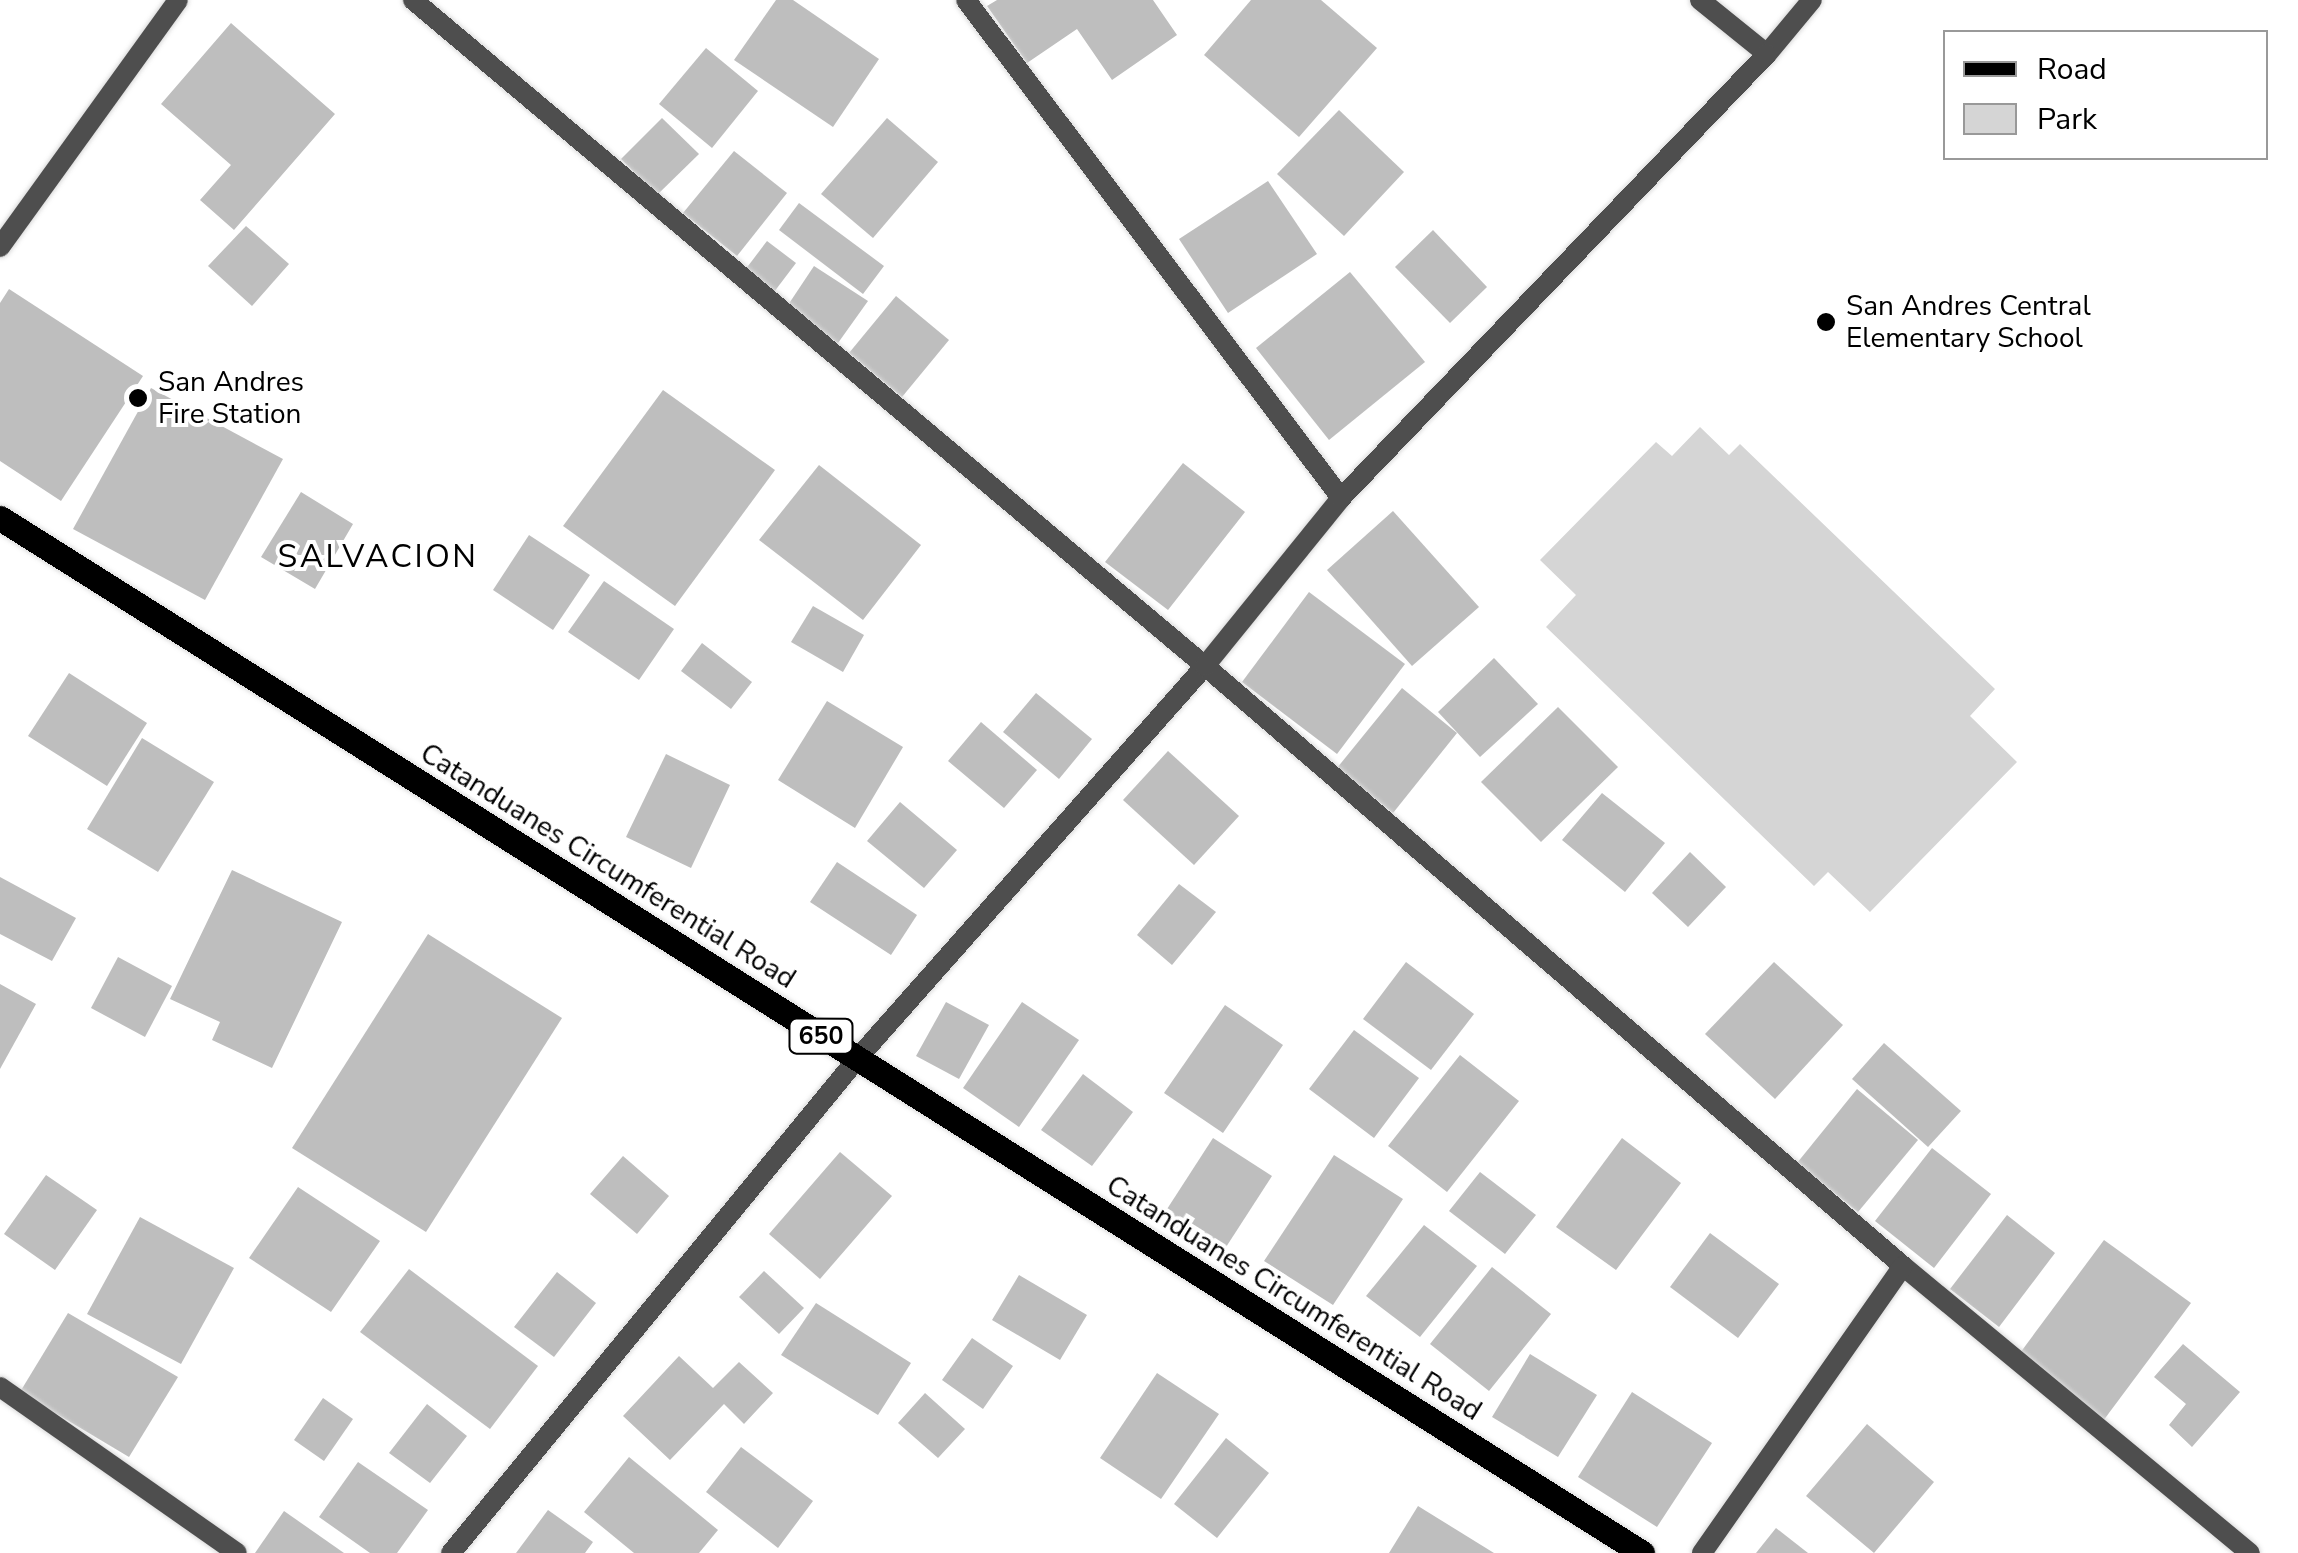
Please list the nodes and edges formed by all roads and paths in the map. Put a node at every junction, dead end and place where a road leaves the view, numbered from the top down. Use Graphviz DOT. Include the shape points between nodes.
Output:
graph roads {
  1 [pos="178,0"];
  2 [pos="413,0"];
  3 [pos="966,0"];
  4 [pos="1700,0"];
  5 [pos="1812,0"];
  6 [pos="1767,54"];
  7 [pos="0,247"];
  8 [pos="1341,498"];
  9 [pos="0,518"];
  10 [pos="1205,666"];
  11 [pos="858,1059"];
  12 [pos="1903,1266"];
  13 [pos="0,1387"];
  14 [pos="237,1553"];
  15 [pos="451,1553"];
  16 [pos="1642,1553"];
  17 [pos="1702,1553"];
  18 [pos="2250,1553"];
  1 -- 7 [label="street"];
  2 -- 10 [label="street"];
  3 -- 8 [label="street"];
  4 -- 6 [label="street"];
  5 -- 6 [label="street"];
  6 -- 8 [label="street"];
  8 -- 10 [label="street"];
  9 -- 11 [label="main road, Catanduanes Circumferential Road / 650"];
  10 -- 11 [label="street"];
  10 -- 12 [label="street"];
  11 -- 15 [label="street"];
  11 -- 16 [label="main road, Catanduanes Circumferential Road / 650"];
  12 -- 17 [label="street"];
  12 -- 18 [label="street"];
  13 -- 14 [label="street"];
}
